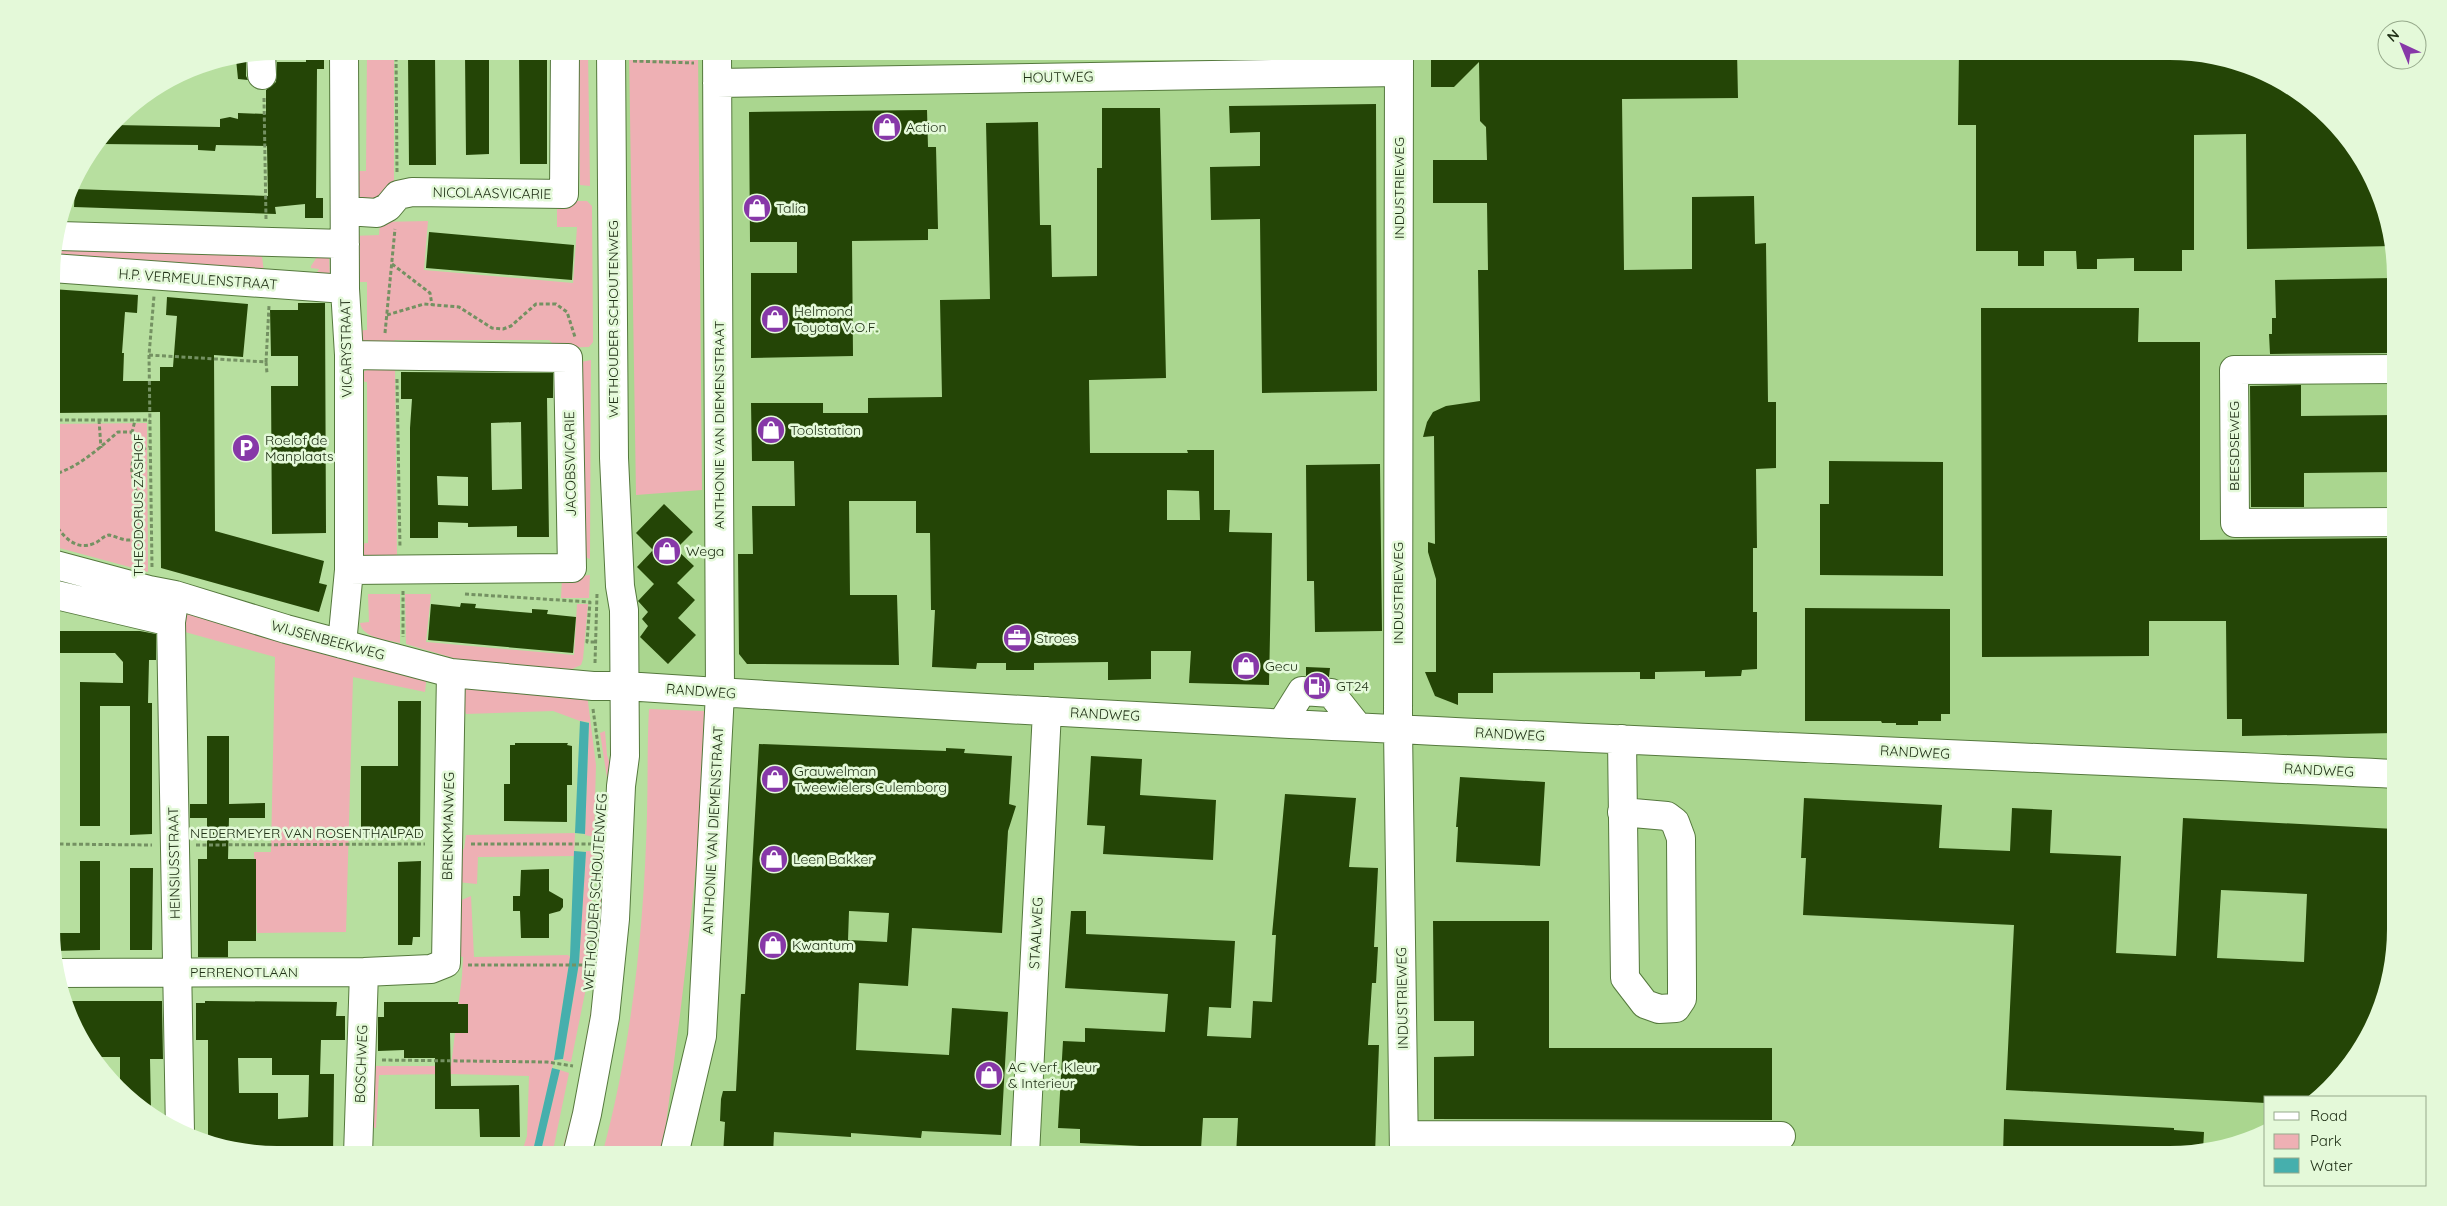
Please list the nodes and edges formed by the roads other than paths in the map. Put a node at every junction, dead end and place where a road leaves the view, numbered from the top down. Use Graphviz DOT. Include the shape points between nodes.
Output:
graph roads {
  1 [pos="344,60"];
  2 [pos="565,60"];
  3 [pos="611,60"];
  4 [pos="1399,62"];
  5 [pos="717,66"];
  6 [pos="346,211"];
  7 [pos="64,236"];
  8 [pos="345,244"];
  9 [pos="60,269"];
  10 [pos="345,289"];
  11 [pos="349,355"];
  12 [pos="2387,369"];
  13 [pos="2387,522"];
  14 [pos="60,566"];
  15 [pos="350,570"];
  16 [pos="175,595"];
  17 [pos="60,596"];
  18 [pos="171,622"];
  19 [pos="342,644"];
  20 [pos="451,673"];
  21 [pos="610,686"];
  22 [pos="720,693"];
  23 [pos="1047,711"];
  24 [pos="1398,728"];
  25 [pos="1622,739"];
  26 [pos="2387,774"];
  27 [pos="1622,812"];
  28 [pos="438,966"];
  29 [pos="177,971"];
  30 [pos="364,972"];
  31 [pos="64,973"];
  32 [pos="180,1123"];
  33 [pos="1781,1136"];
  34 [pos="1404,1144"];
  35 [pos="358,1146"];
  36 [pos="579,1146"];
  37 [pos="676,1146"];
  38 [pos="1025,1146"];
  1 -- 6 [label="street, VICARYSTRAAT"];
  2 -- 6 [label="street, NICOLAASVICARIE" via="564,194 412,192 377,213"];
  3 -- 21 [label="street, WETHOUDER SCHOUTENWEG" via="614,458 624,610"];
  4 -- 5 [label="street, HOUTWEG"];
  4 -- 24 [label="street, INDUSTRIEWEG"];
  5 -- 22 [label="street, ANTHONIE VAN DIEMENSTRAAT"];
  6 -- 8 [label="street, VICARYSTRAAT"];
  7 -- 8 [label="street"];
  8 -- 10 [label="street, VICARYSTRAAT"];
  9 -- 10 [label="street, H.P. VERMEULENSTRAAT"];
  10 -- 11 [label="street, VICARYSTRAAT"];
  11 -- 15 [label="street, VICARYSTRAAT"];
  11 -- 15 [label="street, JACOBSVICARIE" via="568,358 572,568 406,584"];
  12 -- 13 [label="street, BEESDSEWEG" via="2234,370 2235,523"];
  14 -- 16 [label="street, WIJSENBEEKWEG"];
  15 -- 19 [label="street, VICARYSTRAAT"];
  16 -- 18 [label="street, HEINSIUSSTRAAT"];
  16 -- 19 [label="street, WIJSENBEEKWEG"];
  17 -- 18 [label="street"];
  18 -- 29 [label="street, HEINSIUSSTRAAT"];
  19 -- 20 [label="street, WIJSENBEEKWEG"];
  20 -- 21 [label="street, WIJSENBEEKWEG"];
  20 -- 28 [label="street, BRENKMANWEG" via="449,844"];
  21 -- 22 [label="street, RANDWEG"];
  21 -- 36 [label="street, WETHOUDER SCHOUTENWEG" via="625,756 616,918 605,1017"];
  22 -- 23 [label="street, RANDWEG"];
  22 -- 37 [label="street, ANTHONIE VAN DIEMENSTRAAT" via="702,1036"];
  23 -- 24 [label="street, RANDWEG"];
  23 -- 38 [label="street, STAALWEG"];
  24 -- 25 [label="street, RANDWEG"];
  24 -- 34 [label="street, INDUSTRIEWEG"];
  25 -- 26 [label="street, RANDWEG"];
  25 -- 27 [label="street"];
  27 -- 27 [label="street" via="1625,978 1645,1004 1659,1009 1676,1008 1682,999 1681,838 1675,822 1667,816"];
  28 -- 30 [label="street, PERRENOTLAAN"];
  29 -- 30 [label="street, PERRENOTLAAN"];
  29 -- 31 [label="street, PERRENOTLAAN"];
  29 -- 32 [label="street, HEINSIUSSTRAAT"];
  30 -- 35 [label="street, BOSCHWEG"];
  33 -- 34 [label="street, INDUSTRIEWEG"];
}
